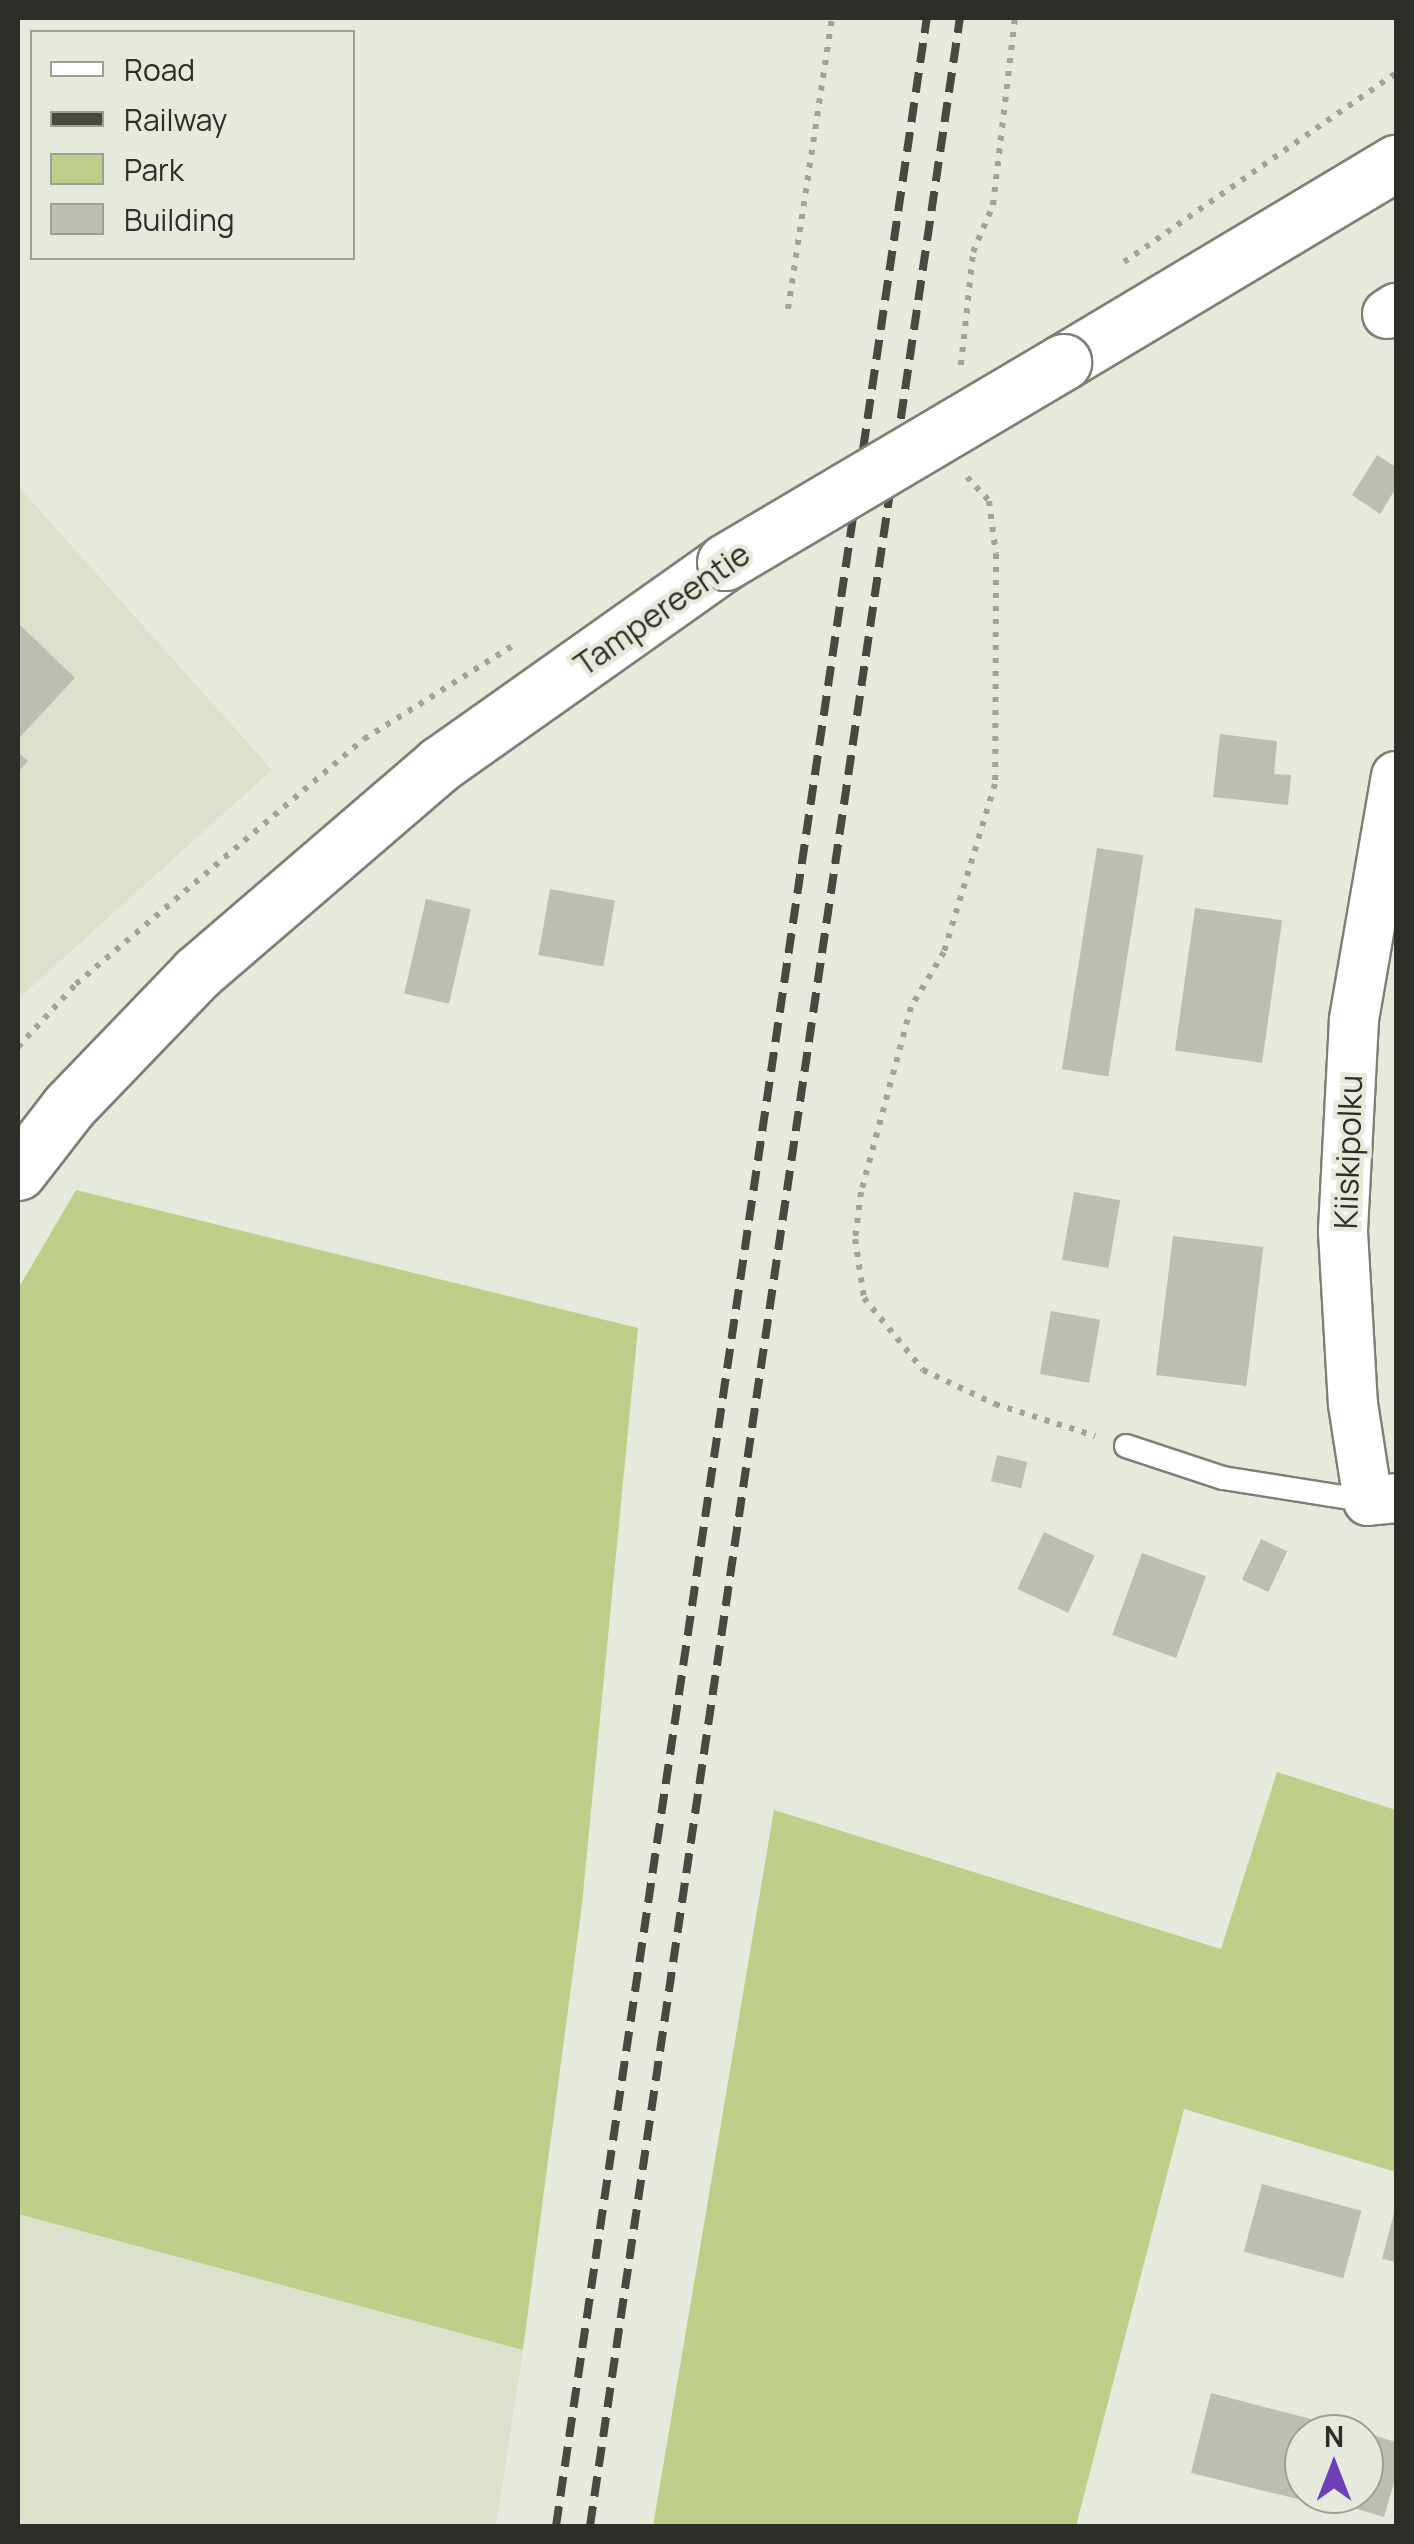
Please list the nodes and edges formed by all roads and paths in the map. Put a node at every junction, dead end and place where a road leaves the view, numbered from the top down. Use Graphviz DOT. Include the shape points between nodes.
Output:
graph roads {
  1 [pos="832,18"];
  2 [pos="1014,18"];
  3 [pos="1396,73"];
  4 [pos="1396,163"];
  5 [pos="1118,266"];
  6 [pos="788,309"];
  7 [pos="964,332"];
  8 [pos="962,472"];
  9 [pos="1396,776"];
  10 [pos="18,1172"];
  11 [pos="1126,1446"];
  12 [pos="1382,1500"];
  1 -- 6 [label="path"];
  2 -- 7 [label="path" via="993,206 974,252"];
  3 -- 5 [label="path"];
  4 -- 10 [label="main road, Tampereentie, bridge" via="725,562 440,764 197,973 69,1106"];
  8 -- 11 [label="path" via="989,501 996,554 994,784 944,952 911,1006 887,1087 855,1239 864,1298 922,1370 994,1404"];
  9 -- 12 [label="street, Kiiskipolku" via="1354,1020 1343,1232 1352,1404"];
  11 -- 12 [label="lane" via="1223,1478"];
}
